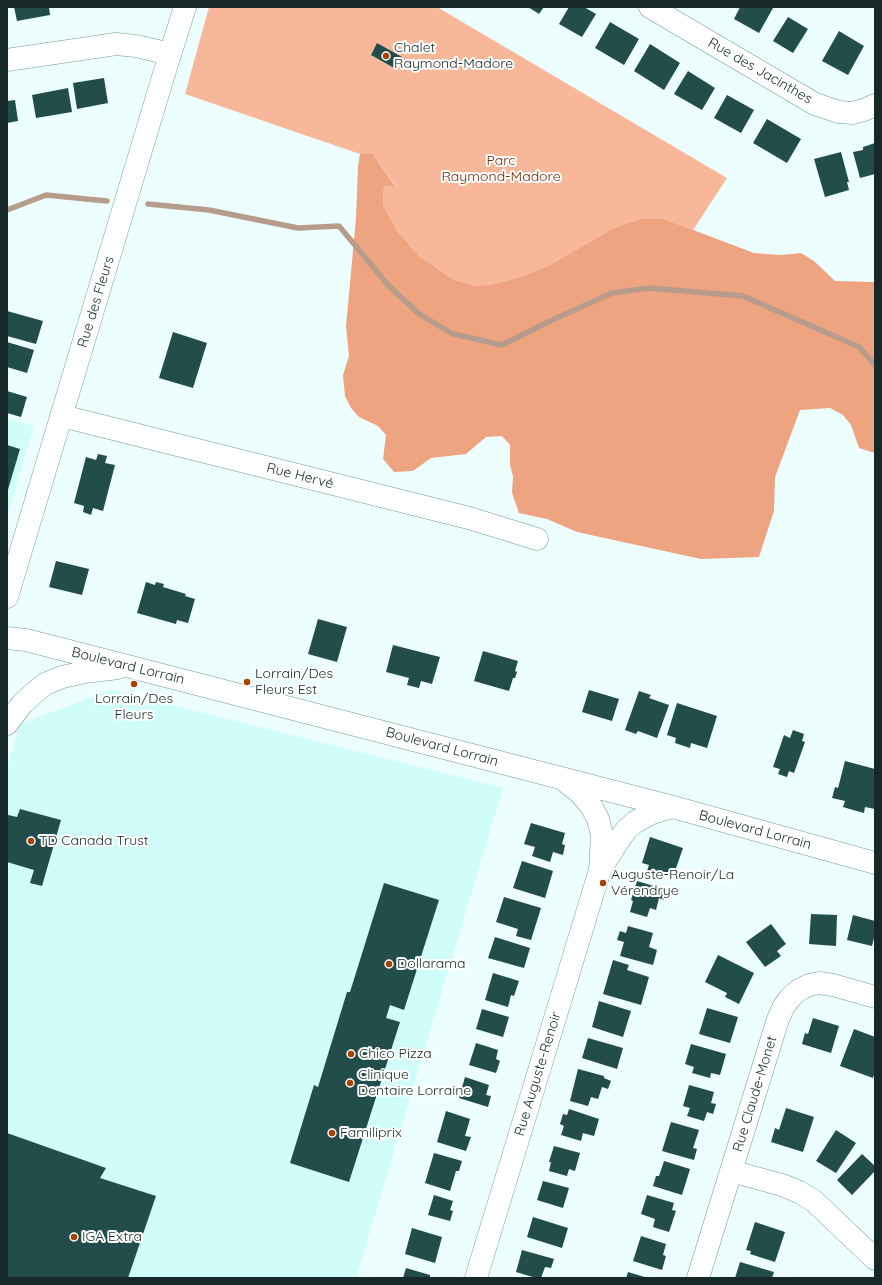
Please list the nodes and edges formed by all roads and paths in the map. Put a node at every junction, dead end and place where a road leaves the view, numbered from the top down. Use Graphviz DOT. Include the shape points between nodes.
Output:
graph roads {
  1 [pos="185,7"];
  2 [pos="650,7"];
  3 [pos="170,54"];
  4 [pos="7,60"];
  5 [pos="875,104"];
  6 [pos="62,416"];
  7 [pos="537,539"];
  8 [pos="7,597"];
  9 [pos="7,638"];
  10 [pos="131,667"];
  11 [pos="7,724"];
  12 [pos="562,779"];
  13 [pos="673,807"];
  14 [pos="875,863"];
  15 [pos="600,870"];
  16 [pos="875,997"];
  17 [pos="731,1171"];
  18 [pos="875,1259"];
  19 [pos="476,1278"];
  20 [pos="698,1278"];
  1 -- 3 [label="street, Rue des Fleurs"];
  2 -- 5 [label="street, Rue des Jacinthes" via="815,104 839,112 852,113"];
  3 -- 4 [label="street" via="116,44"];
  3 -- 6 [label="street, Rue des Fleurs"];
  6 -- 7 [label="street, Rue Hervé" via="461,516"];
  6 -- 8 [label="street, Rue des Fleurs"];
  9 -- 10 [label="street, Boulevard Lorrain" via="26,640"];
  10 -- 11 [label="street" via="85,672 46,684 22,704"];
  10 -- 12 [label="street, Boulevard Lorrain"];
  12 -- 13 [label="street, Boulevard Lorrain"];
  12 -- 15 [label="street" via="580,793 598,819 602,835"];
  13 -- 14 [label="street, Boulevard Lorrain"];
  13 -- 15 [label="street" via="652,813 635,822 626,830"];
  15 -- 19 [label="street, Rue Auguste-Renoir"];
  16 -- 17 [label="street, Rue Claude-Monet" via="819,983 799,990 790,998 778,1018"];
  17 -- 18 [label="street" via="799,1192 814,1201"];
  17 -- 20 [label="street, Rue Claude-Monet"];
}
